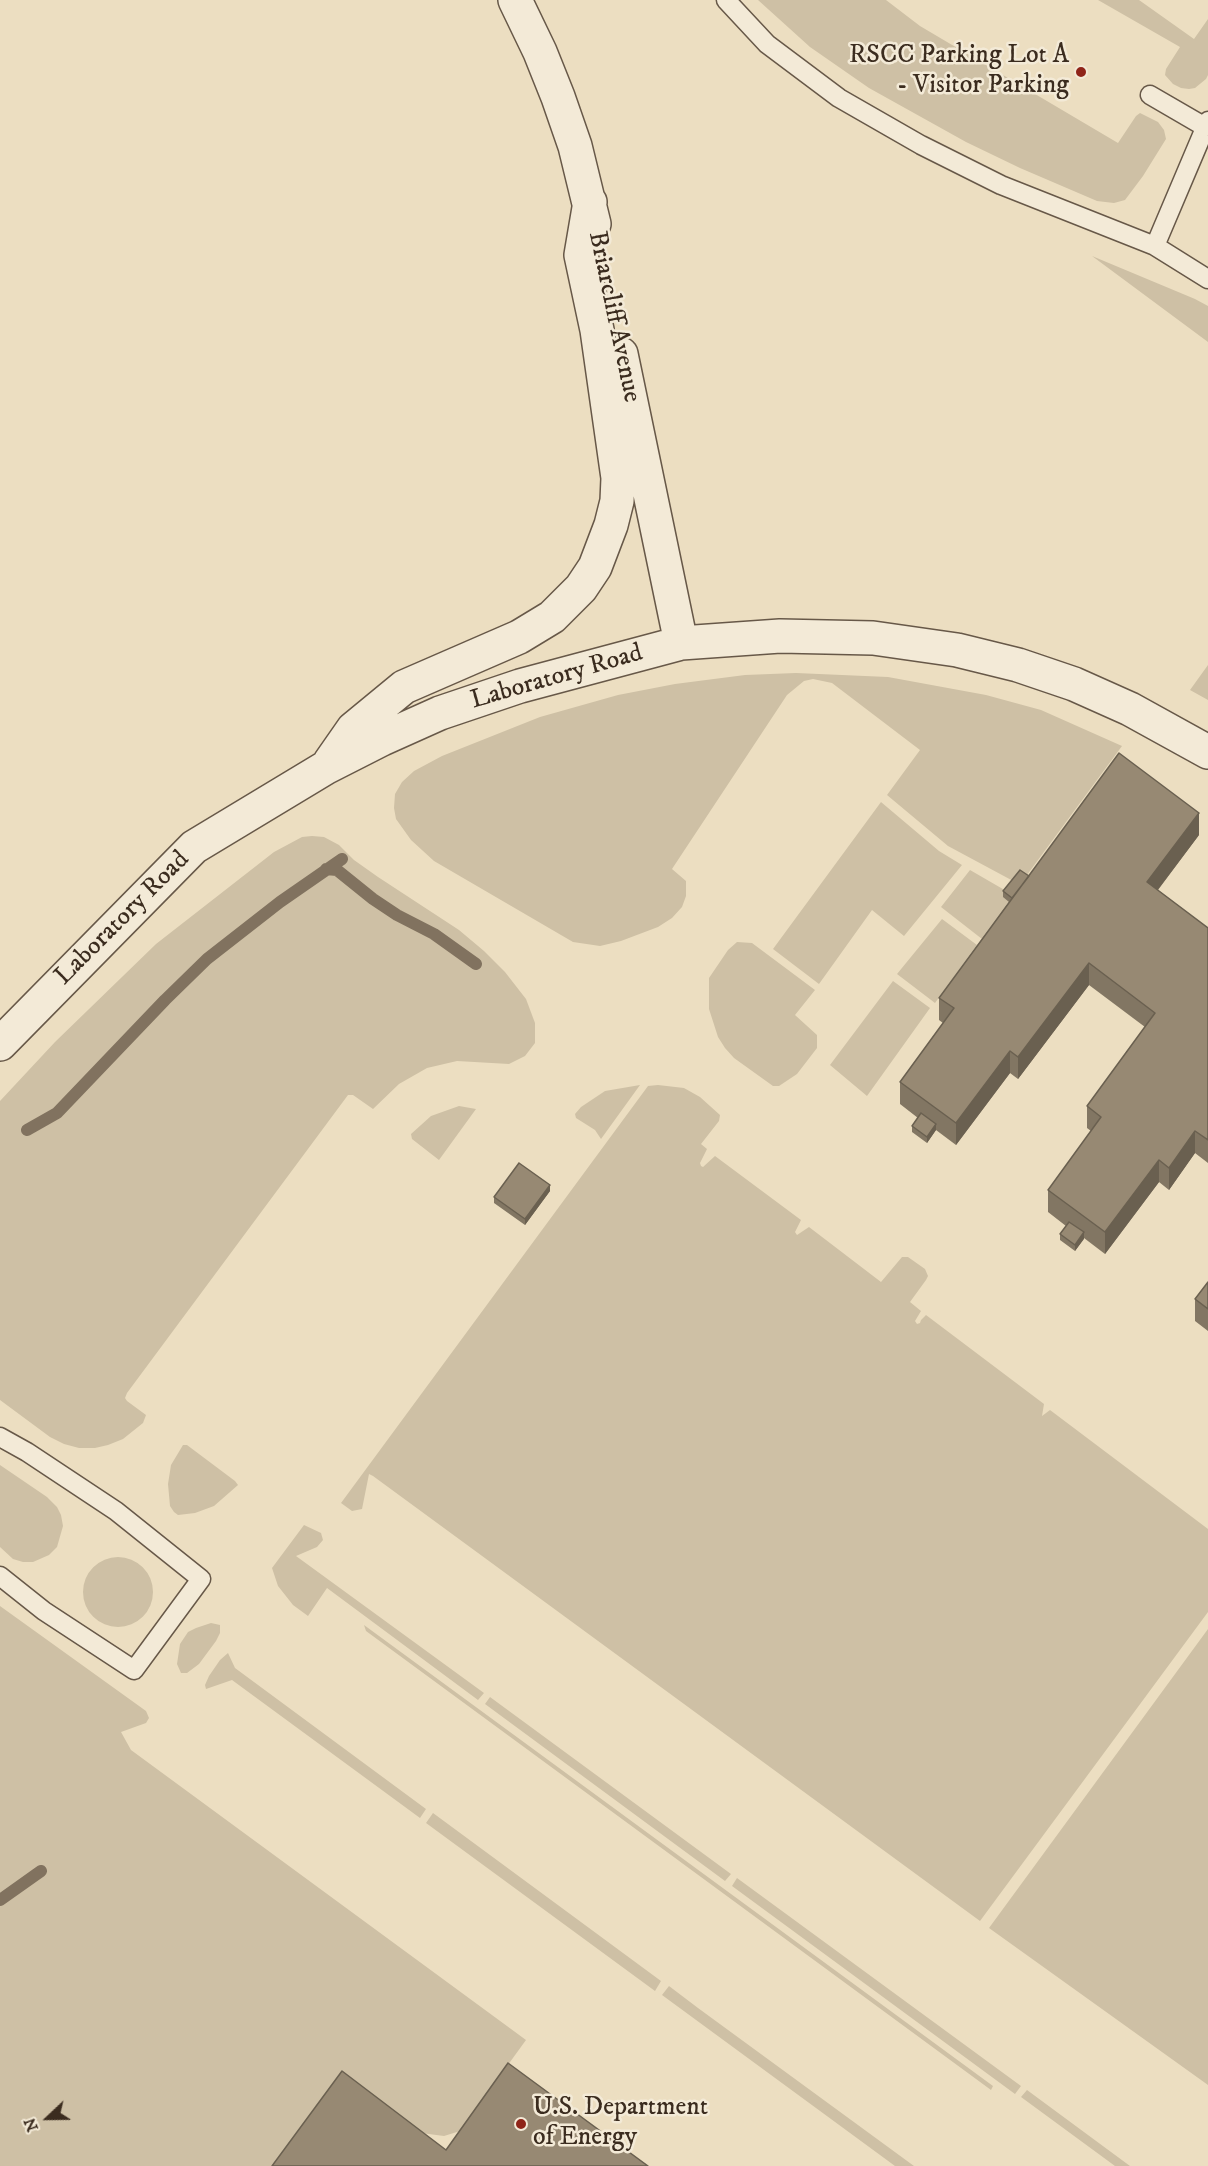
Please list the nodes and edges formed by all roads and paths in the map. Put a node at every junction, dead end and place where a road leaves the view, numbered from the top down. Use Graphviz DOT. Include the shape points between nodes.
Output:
graph roads {
  1 [pos="515,0"];
  2 [pos="726,0"];
  3 [pos="1150,95"];
  4 [pos="1206,124"];
  5 [pos="590,202"];
  6 [pos="1155,246"];
  7 [pos="1208,279"];
  8 [pos="681,643"];
  9 [pos="1208,752"];
  10 [pos="325,768"];
  11 [pos="0,1044"];
  12 [pos="0,1437"];
  13 [pos="0,1576"];
  1 -- 5 [label="street, Briarcliff Avenue" via="558,97"];
  2 -- 6 [label="lane" via="767,44 838,98 1001,184"];
  3 -- 4 [label="lane"];
  4 -- 6 [label="lane"];
  5 -- 8 [label="street, Briarcliff Avenue"];
  5 -- 10 [label="street" via="581,255 597,330 618,478 617,501 596,567 552,617 519,638 404,687 353,729"];
  6 -- 7 [label="lane"];
  8 -- 9 [label="street, Laboratory Road" via="780,636 873,638 957,650 1074,684 1130,709"];
  8 -- 10 [label="street, Laboratory Road" via="520,686 440,713"];
  10 -- 11 [label="street, Laboratory Road" via="194,847"];
  12 -- 13 [label="lane" via="116,1511 201,1579 134,1670 44,1611"];
}
